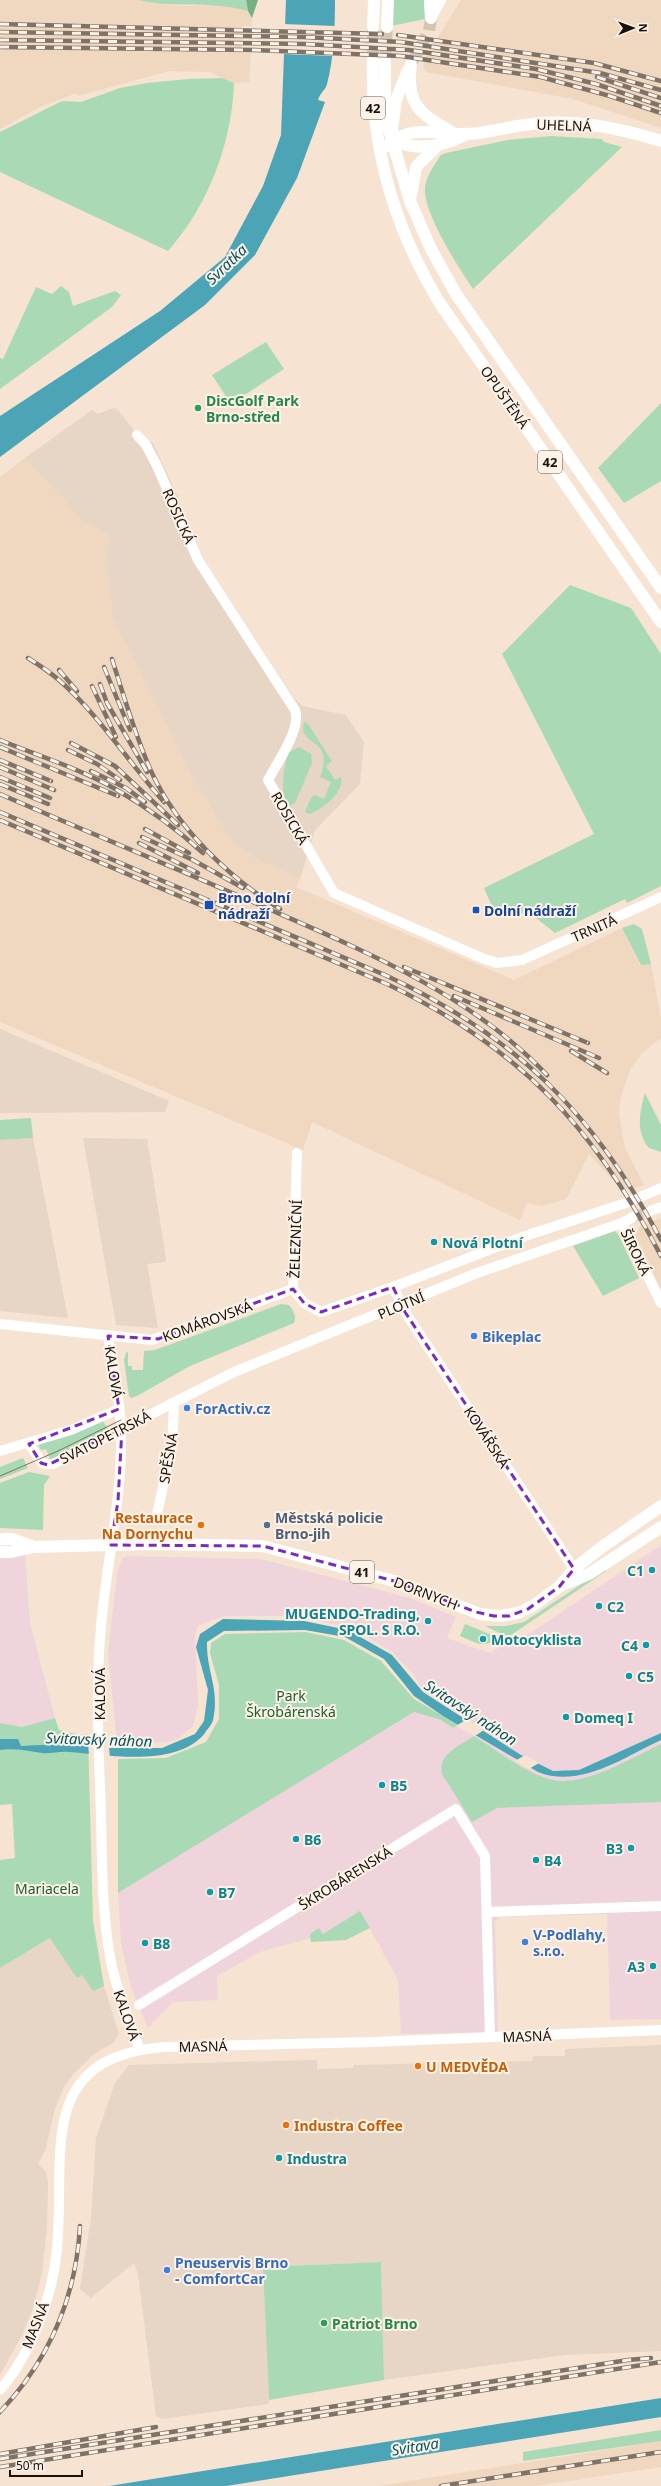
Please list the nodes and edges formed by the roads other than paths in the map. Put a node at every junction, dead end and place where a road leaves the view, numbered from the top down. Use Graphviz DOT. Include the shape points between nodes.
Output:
graph roads {
  1 [pos="374,0"];
  2 [pos="388,0"];
  3 [pos="430,0"];
  4 [pos="441,0"];
  5 [pos="431,18"];
  6 [pos="387,27"];
  7 [pos="373,28"];
  8 [pos="373,59"];
  9 [pos="385,60"];
  10 [pos="460,134"];
  11 [pos="393,141"];
  12 [pos="661,141"];
  13 [pos="438,146"];
  14 [pos="380,157"];
  15 [pos="410,201"];
  16 [pos="137,435"];
  17 [pos="661,588"];
  18 [pos="661,622"];
  19 [pos="661,897"];
  20 [pos="528,958"];
  21 [pos="297,1153"];
  22 [pos="661,1188"];
  23 [pos="661,1207"];
  24 [pos="650,1211"];
  25 [pos="634,1217"];
  26 [pos="622,1223"];
  27 [pos="393,1287"];
  28 [pos="293,1289"];
  29 [pos="661,1303"];
  30 [pos="400,1305"];
  31 [pos="321,1312"];
  32 [pos="0,1324"];
  33 [pos="108,1336"];
  34 [pos="172,1403"];
  35 [pos="119,1409"];
  36 [pos="121,1428"];
  37 [pos="28,1444"];
  38 [pos="0,1451"];
  39 [pos="661,1506"];
  40 [pos="157,1514"];
  41 [pos="661,1527"];
  42 [pos="0,1539"];
  43 [pos="111,1545"];
  44 [pos="34,1547"];
  45 [pos="0,1552"];
  46 [pos="574,1570"];
  47 [pos="559,1587"];
  48 [pos="661,1906"];
  49 [pos="488,1912"];
  50 [pos="140,2005"];
  51 [pos="661,2030"];
  52 [pos="490,2037"];
  53 [pos="140,2050"];
  54 [pos="0,2390"];
  1 -- 7 [label="main road"];
  2 -- 6 [label="main road"];
  3 -- 5 [label="main road"];
  4 -- 5 [label="street"];
  8 -- 14 [label="main road, OPUŠTĚNÁ / 42" via="373,117"];
  9 -- 11 [label="main road, OPUŠTĚNÁ / 42" via="385,116"];
  10 -- 11 [label="main road, UHELNÁ" via="410,132"];
  10 -- 11 [label="main road, OPUŠTĚNÁ / 42" via="429,120 418,109 411,93 412,63 396,100"];
  10 -- 12 [label="main road, UHELNÁ" via="561,122 614,129"];
  10 -- 13 [label="main road, UHELNÁ"];
  11 -- 13 [label="main road, UHELNÁ" via="411,147"];
  11 -- 14 [label="main road"];
  11 -- 15 [label="main road, OPUŠTĚNÁ / 42"];
  13 -- 15 [label="main road" via="416,167"];
  14 -- 18 [label="main road, OPUŠTĚNÁ / 42" via="394,208 404,233 439,302"];
  15 -- 17 [label="main road, OPUŠTĚNÁ / 42" via="431,249 456,294"];
  16 -- 20 [label="street, ROSICKÁ" via="148,448 157,466 198,560 295,710 296,726 268,780 334,893 496,963"];
  19 -- 20 [label="street, TRNITÁ"];
  21 -- 28 [label="street, ŽELEZNIČNÍ"];
  22 -- 27 [label="street, PLOTNÍ" via="626,1204 489,1249"];
  23 -- 24 [label="street"];
  25 -- 26 [label="street, PLOTNÍ"];
  26 -- 29 [label="street, ŠIROKÁ"];
  26 -- 30 [label="street, PLOTNÍ" via="497,1266"];
  27 -- 30 [label="street, KOVÁŘSKÁ"];
  27 -- 31 [label="street, PLOTNÍ"];
  28 -- 31 [label="street, ŽELEZNIČNÍ" via="304,1302"];
  28 -- 33 [label="street, KOMÁROVSKÁ" via="158,1339 146,1341"];
  30 -- 34 [label="street, PLOTNÍ" via="234,1372"];
  30 -- 46 [label="street, KOVÁŘSKÁ"];
  32 -- 33 [label="street, KOMÁROVSKÁ"];
  33 -- 35 [label="street, KALOVÁ"];
  34 -- 36 [label="street, SVATOPETRSKÁ"];
  34 -- 40 [label="street, SPĚŠNÁ" via="174,1428"];
  35 -- 36 [label="street, KALOVÁ"];
  35 -- 37 [label="street" via="71,1430"];
  36 -- 37 [label="street, SVATOPETRSKÁ" via="48,1465 41,1463"];
  36 -- 43 [label="street, KALOVÁ" via="118,1501"];
  37 -- 38 [label="street"];
  39 -- 46 [label="main road, DORNYCH / 41"];
  41 -- 47 [label="main road, DORNYCH / 41" via="590,1574"];
  42 -- 44 [label="main road, 41" via="12,1539"];
  43 -- 44 [label="main road, DORNYCH / 41"];
  43 -- 47 [label="main road, DORNYCH / 41" via="262,1546 394,1581 476,1612 494,1616 509,1616 522,1611"];
  43 -- 53 [label="street, KALOVÁ" via="100,1643 99,1767 104,1902 108,1946 119,1992"];
  44 -- 45 [label="main road, DORNYCH / 41"];
  46 -- 47 [label="main road, DORNYCH / 41"];
  48 -- 49 [label="street"];
  49 -- 50 [label="street, ŠKROBÁRENSKÁ" via="485,1856 456,1809"];
  49 -- 52 [label="street, ŠKROBÁRENSKÁ"];
  51 -- 52 [label="street, MASNÁ"];
  52 -- 53 [label="street, MASNÁ" via="164,2047"];
  53 -- 54 [label="street, MASNÁ" via="108,2059 93,2069 74,2091 67,2108 58,2157 57,2249 49,2290 30,2342"];
}
